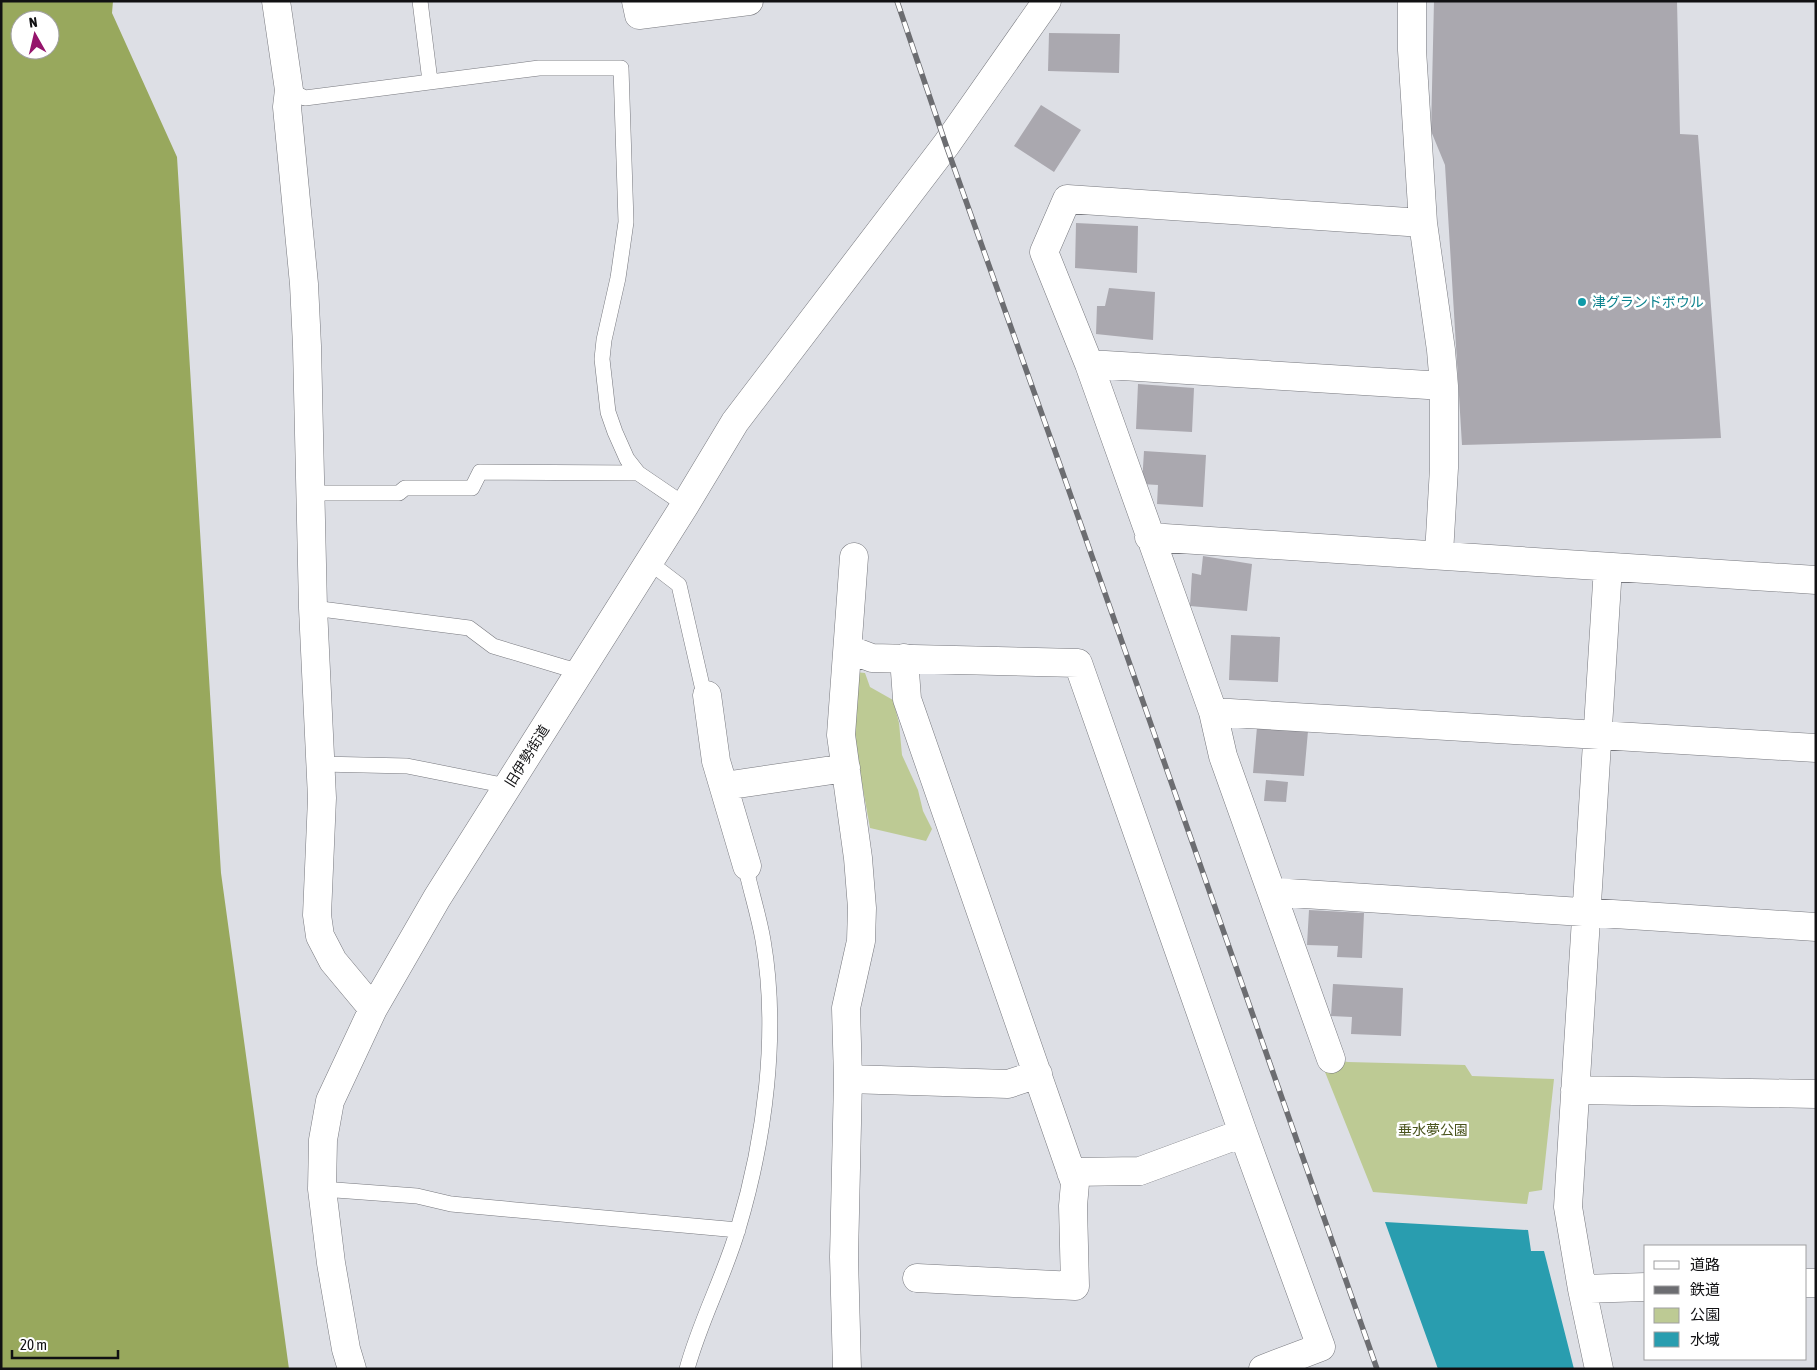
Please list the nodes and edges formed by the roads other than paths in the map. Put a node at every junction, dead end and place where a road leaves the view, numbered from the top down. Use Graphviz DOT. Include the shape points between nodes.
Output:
graph roads {
  1 [pos="276,1"];
  2 [pos="420,1"];
  3 [pos="636,1"];
  4 [pos="749,1"];
  5 [pos="1047,1"];
  6 [pos="1412,1"];
  7 [pos="430,82"];
  8 [pos="289,90"];
  9 [pos="1423,223"];
  10 [pos="1089,364"];
  11 [pos="1444,386"];
  12 [pos="638,473"];
  13 [pos="309,493"];
  14 [pos="686,505"];
  15 [pos="1149,537"];
  16 [pos="1439,554"];
  17 [pos="854,557"];
  18 [pos="649,562"];
  19 [pos="1608,567"];
  20 [pos="1816,580"];
  21 [pos="313,608"];
  22 [pos="848,649"];
  23 [pos="904,658"];
  24 [pos="580,671"];
  25 [pos="707,695"];
  26 [pos="1213,712"];
  27 [pos="1598,734"];
  28 [pos="1816,748"];
  29 [pos="320,764"];
  30 [pos="846,768"];
  31 [pos="508,786"];
  32 [pos="724,786"];
  33 [pos="748,866"];
  34 [pos="1273,892"];
  35 [pos="1586,912"];
  36 [pos="1816,927"];
  37 [pos="373,1009"];
  38 [pos="1331,1059"];
  39 [pos="1038,1074"];
  40 [pos="848,1079"];
  41 [pos="1575,1090"];
  42 [pos="1816,1094"];
  43 [pos="1243,1133"];
  44 [pos="1071,1172"];
  45 [pos="322,1189"];
  46 [pos="738,1230"];
  47 [pos="917,1278"];
  48 [pos="1644,1287"];
  49 [pos="1582,1289"];
  50 [pos="352,1369"];
  51 [pos="687,1369"];
  52 [pos="846,1369"];
  53 [pos="1263,1369"];
  54 [pos="1599,1369"];
  1 -- 8 [label="street"];
  2 -- 7 [label="lane"];
  3 -- 4 [label="street" via="639,14"];
  5 -- 14 [label="street, 旧伊勢街道" via="946,145 735,422"];
  6 -- 9 [label="street"];
  7 -- 8 [label="lane" via="305,98"];
  7 -- 12 [label="lane" via="539,68 620,68 626,222 602,359 608,412 627,459"];
  8 -- 13 [label="street" via="287,107 304,293"];
  9 -- 10 [label="street" via="1067,199 1044,252"];
  9 -- 11 [label="street"];
  10 -- 11 [label="street"];
  10 -- 15 [label="street"];
  11 -- 16 [label="street"];
  12 -- 13 [label="lane" via="480,472 472,488 405,488 399,493"];
  12 -- 14 [label="lane"];
  13 -- 21 [label="street"];
  14 -- 18 [label="street, 旧伊勢街道"];
  15 -- 16 [label="street"];
  15 -- 26 [label="street"];
  16 -- 19 [label="street"];
  17 -- 22 [label="street"];
  18 -- 24 [label="street, 旧伊勢街道"];
  18 -- 25 [label="lane" via="679,586 703,690"];
  19 -- 20 [label="street"];
  19 -- 27 [label="street"];
  21 -- 24 [label="lane" via="469,628 493,646"];
  21 -- 29 [label="street"];
  22 -- 23 [label="street" via="872,658"];
  22 -- 30 [label="street" via="841,735"];
  23 -- 39 [label="street" via="907,699"];
  23 -- 43 [label="street" via="1078,663"];
  24 -- 31 [label="street, 旧伊勢街道"];
  25 -- 32 [label="street" via="716,761"];
  26 -- 27 [label="street"];
  26 -- 34 [label="street" via="1223,756"];
  27 -- 28 [label="street"];
  27 -- 35 [label="street"];
  29 -- 31 [label="lane" via="407,766"];
  29 -- 37 [label="street" via="322,798 316,900 320,936 333,960"];
  30 -- 32 [label="street"];
  30 -- 40 [label="street" via="862,908 861,941 846,1008"];
  31 -- 37 [label="street, 旧伊勢街道" via="437,898"];
  32 -- 33 [label="street"];
  33 -- 46 [label="lane" via="763,941 770,1027 762,1124"];
  34 -- 35 [label="street"];
  34 -- 38 [label="street"];
  35 -- 36 [label="street"];
  35 -- 41 [label="street"];
  37 -- 45 [label="street, 旧伊勢街道" via="330,1101 323,1140"];
  39 -- 40 [label="street" via="1008,1084"];
  39 -- 44 [label="street"];
  40 -- 52 [label="street" via="844,1257"];
  41 -- 42 [label="street"];
  41 -- 49 [label="street" via="1568,1207"];
  43 -- 44 [label="street" via="1140,1171"];
  43 -- 53 [label="street" via="1321,1347"];
  44 -- 47 [label="street" via="1076,1183 1073,1206 1075,1286"];
  45 -- 46 [label="lane"];
  45 -- 50 [label="street, 旧伊勢街道" via="331,1263"];
  46 -- 51 [label="lane"];
  48 -- 49 [label="street"];
  49 -- 54 [label="street"];
}
